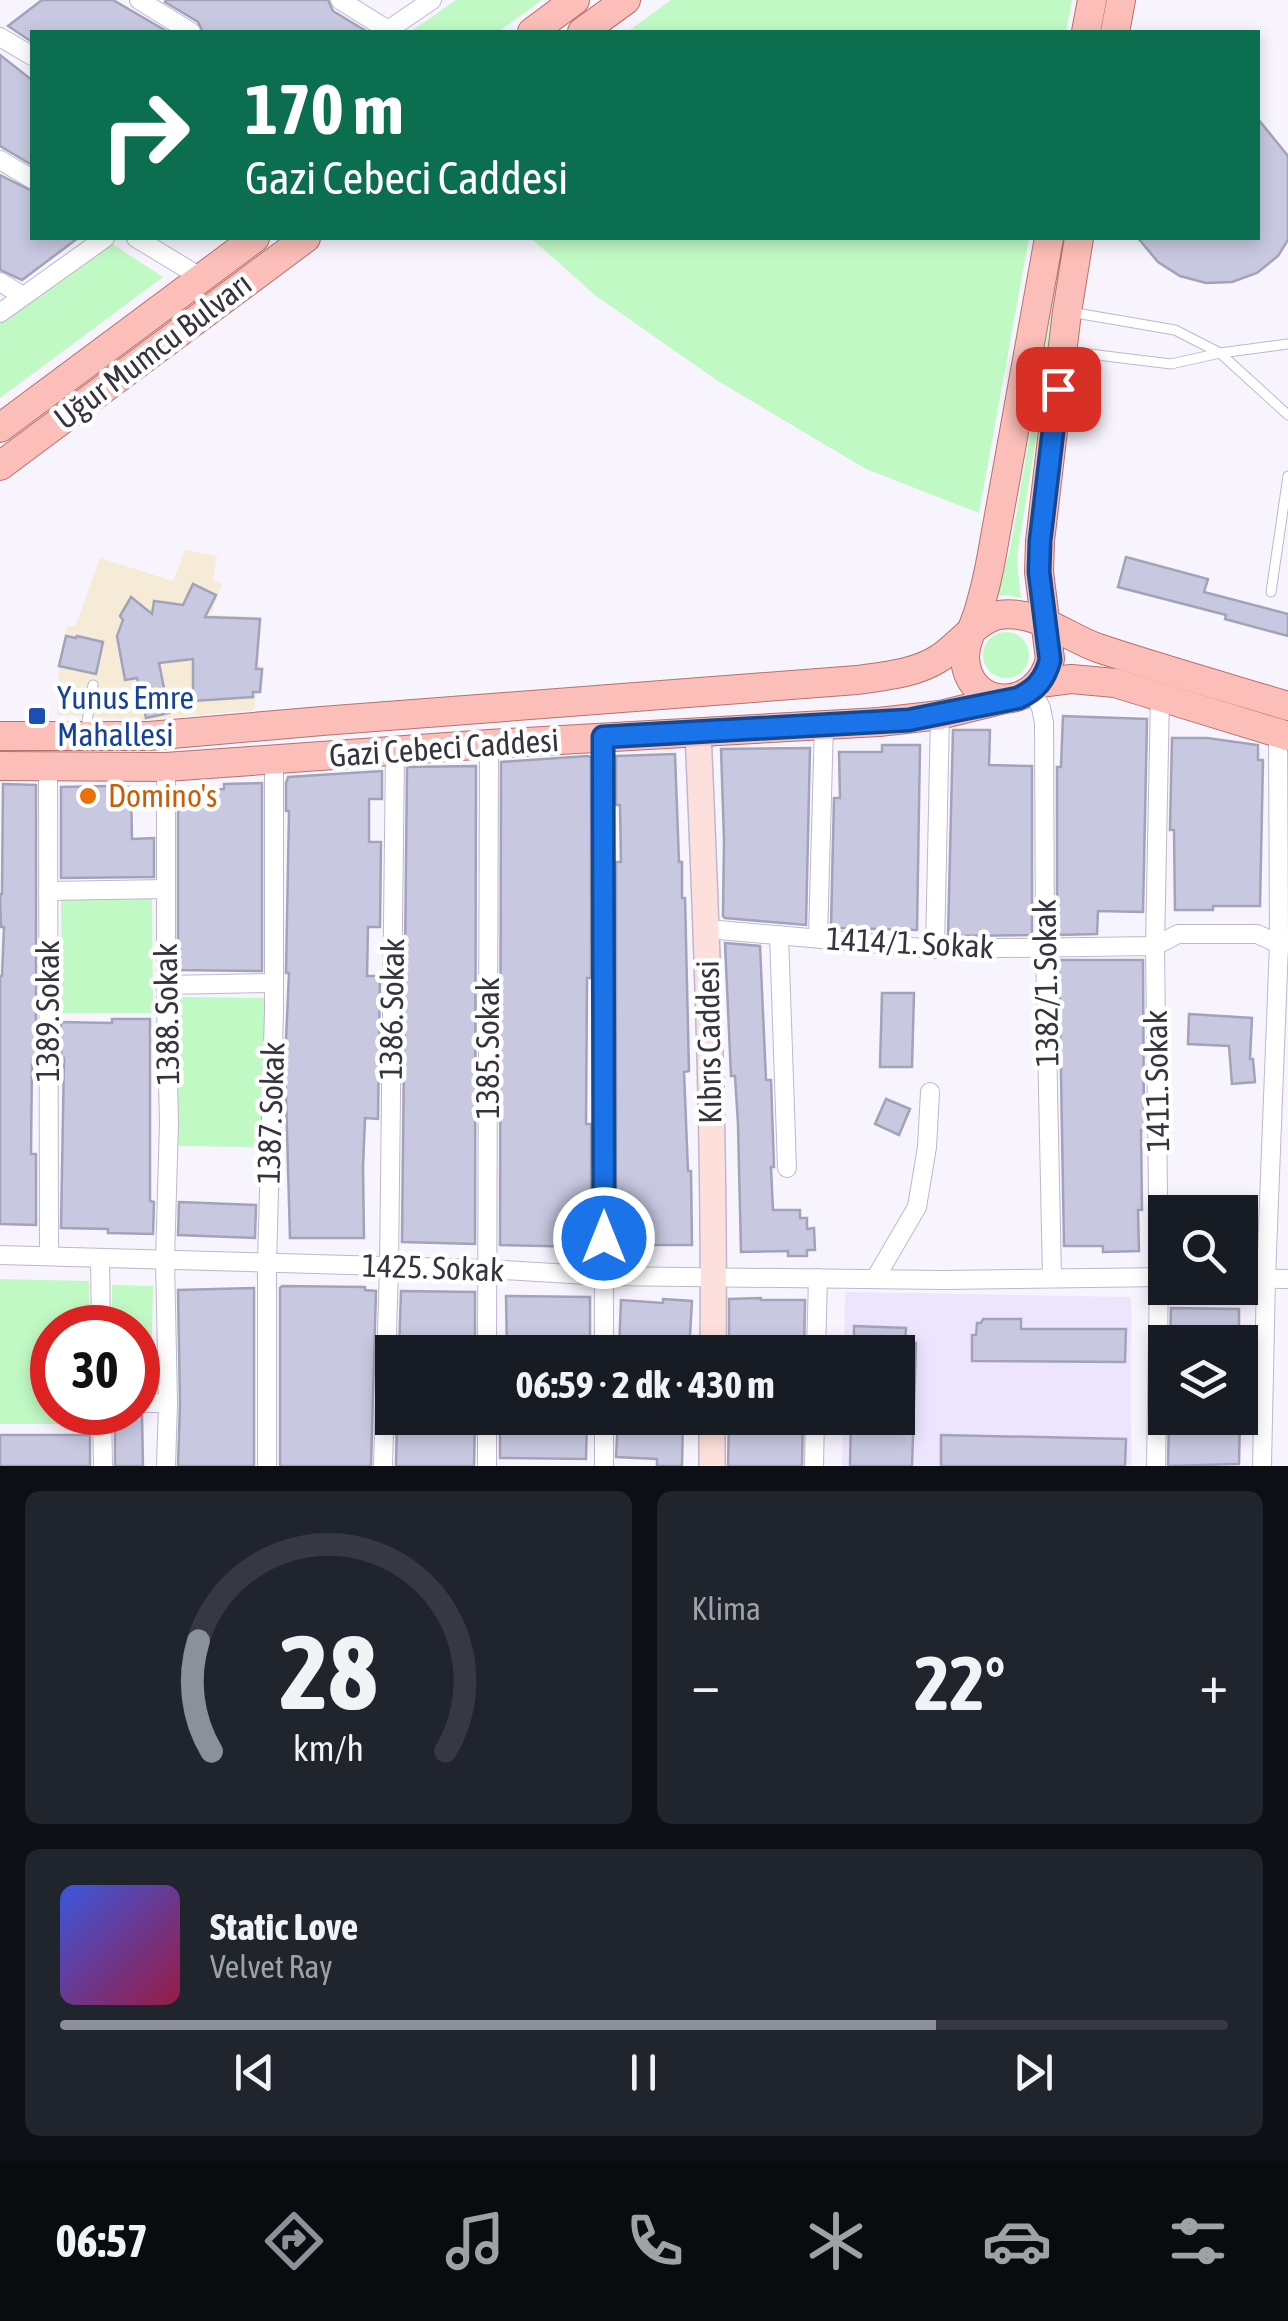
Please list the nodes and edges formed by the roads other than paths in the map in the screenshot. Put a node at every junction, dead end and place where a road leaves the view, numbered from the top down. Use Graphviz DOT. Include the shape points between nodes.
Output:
graph roads {
  1 [pos="140,0"];
  2 [pos="340,0"];
  3 [pos="432,0"];
  4 [pos="576,0"];
  5 [pos="626,0"];
  6 [pos="1092,0"];
  7 [pos="1121,0"];
  8 [pos="187,30"];
  9 [pos="385,30"];
  10 [pos="387,30"];
  11 [pos="535,30"];
  12 [pos="585,30"];
  13 [pos="1086,30"];
  14 [pos="1114,30"];
  15 [pos="0,37"];
  16 [pos="30,55"];
  17 [pos="0,160"];
  18 [pos="30,178"];
  19 [pos="102,240"];
  20 [pos="139,240"];
  21 [pos="252,240"];
  22 [pos="303,240"];
  23 [pos="1049,240"];
  24 [pos="1079,240"];
  25 [pos="202,278"];
  26 [pos="0,282"];
  27 [pos="23,296"];
  28 [pos="1067,312"];
  29 [pos="0,313"];
  30 [pos="1288,344"];
  31 [pos="1062,350"];
  32 [pos="1220,353"];
  33 [pos="1288,416"];
  34 [pos="0,428"];
  35 [pos="0,466"];
  36 [pos="1288,476"];
  37 [pos="1271,592"];
  38 [pos="1044,624"];
  39 [pos="971,634"];
  40 [pos="93,685"];
  41 [pos="1036,687"];
  42 [pos="1160,696"];
  43 [pos="1005,699"];
  44 [pos="1288,706"];
  45 [pos="940,714"];
  46 [pos="824,725"];
  47 [pos="698,732"];
  48 [pos="1283,735"];
  49 [pos="0,736"];
  50 [pos="84,737"];
  51 [pos="603,737"];
  52 [pos="489,744"];
  53 [pos="395,752"];
  54 [pos="274,760"];
  55 [pos="0,766"];
  56 [pos="48,766"];
  57 [pos="166,767"];
  58 [pos="166,889"];
  59 [pos="48,891"];
  60 [pos="707,930"];
  61 [pos="779,935"];
  62 [pos="818,938"];
  63 [pos="1283,944"];
  64 [pos="1155,946"];
  65 [pos="1044,948"];
  66 [pos="935,949"];
  67 [pos="274,982"];
  68 [pos="166,984"];
  69 [pos="930,1092"];
  70 [pos="787,1168"];
  71 [pos="1160,1195"];
  72 [pos="0,1255"];
  73 [pos="49,1256"];
  74 [pos="100,1258"];
  75 [pos="165,1260"];
  76 [pos="267,1263"];
  77 [pos="389,1266"];
  78 [pos="487,1269"];
  79 [pos="604,1276"];
  80 [pos="1052,1277"];
  81 [pos="1148,1277"];
  82 [pos="714,1278"];
  83 [pos="818,1278"];
  84 [pos="1258,1278"];
  85 [pos="1266,1278"];
  86 [pos="875,1279"];
  87 [pos="1288,1280"];
  88 [pos="101,1305"];
  89 [pos="1161,1305"];
  90 [pos="487,1335"];
  91 [pos="604,1335"];
  92 [pos="713,1335"];
  93 [pos="816,1335"];
  94 [pos="160,1403"];
  95 [pos="168,1403"];
  96 [pos="102,1435"];
  97 [pos="487,1435"];
  98 [pos="604,1435"];
  99 [pos="712,1435"];
  100 [pos="815,1435"];
  101 [pos="103,1466"];
  102 [pos="166,1466"];
  103 [pos="267,1466"];
  104 [pos="383,1466"];
  105 [pos="487,1466"];
  106 [pos="604,1466"];
  107 [pos="712,1466"];
  108 [pos="814,1466"];
  109 [pos="1156,1466"];
  110 [pos="1262,1466"];
  1 -- 8 [label="street"];
  2 -- 9 [label="street"];
  3 -- 10 [label="street"];
  4 -- 11 [label="main road"];
  5 -- 12 [label="main road"];
  6 -- 13 [label="main road"];
  7 -- 14 [label="main road"];
  15 -- 16 [label="street"];
  17 -- 18 [label="street"];
  19 -- 27 [label="street"];
  20 -- 25 [label="street"];
  21 -- 25 [label="main road, Uğur Mumcu Bulvarı"];
  22 -- 35 [label="main road, Uğur Mumcu Bulvarı"];
  23 -- 39 [label="main road"];
  24 -- 28 [label="main road"];
  25 -- 34 [label="main road, Uğur Mumcu Bulvarı"];
  26 -- 27 [label="street"];
  27 -- 29 [label="street"];
  28 -- 31 [label="main road"];
  28 -- 32 [label="lane" via="1175,330"];
  30 -- 32 [label="lane"];
  31 -- 32 [label="lane" via="1171,364"];
  31 -- 38 [label="main road" via="1040,541"];
  32 -- 33 [label="lane"];
  36 -- 37 [label="lane"];
  38 -- 39 [label="main road" via="1000,614"];
  38 -- 41 [label="main road" via="1050,660"];
  38 -- 44 [label="main road" via="1092,646"];
  39 -- 43 [label="main road" via="965,652 970,678 979,690"];
  39 -- 50 [label="main road, Gazi Cebeci Caddesi" via="915,670 857,680"];
  40 -- 50 [label="lane"];
  41 -- 42 [label="main road" via="1089,679"];
  41 -- 43 [label="main road"];
  41 -- 65 [label="street, 1382/1. Sokak" via="1044,723"];
  42 -- 48 [label="main road"];
  42 -- 64 [label="street, 1411. Sokak"];
  43 -- 45 [label="main road, Gazi Cebeci Caddesi"];
  45 -- 46 [label="main road, Gazi Cebeci Caddesi"];
  45 -- 66 [label="street"];
  46 -- 47 [label="main road, Gazi Cebeci Caddesi"];
  46 -- 62 [label="street"];
  47 -- 51 [label="main road, Gazi Cebeci Caddesi"];
  47 -- 60 [label="main road, Kıbrıs Caddesi"];
  48 -- 63 [label="street"];
  49 -- 50 [label="main road, Gazi Cebeci Caddesi"];
  51 -- 52 [label="main road, Gazi Cebeci Caddesi"];
  51 -- 79 [label="street"];
  52 -- 53 [label="main road, Gazi Cebeci Caddesi"];
  52 -- 78 [label="street, 1385. Sokak"];
  53 -- 54 [label="main road, Gazi Cebeci Caddesi"];
  53 -- 77 [label="street, 1386. Sokak"];
  54 -- 57 [label="main road, Gazi Cebeci Caddesi"];
  54 -- 67 [label="street, 1387. Sokak"];
  55 -- 56 [label="main road, Gazi Cebeci Caddesi"];
  56 -- 57 [label="main road, Gazi Cebeci Caddesi"];
  56 -- 59 [label="street, 1389. Sokak"];
  57 -- 58 [label="street, 1388. Sokak"];
  58 -- 59 [label="street"];
  58 -- 68 [label="street, 1388. Sokak"];
  59 -- 73 [label="street, 1389. Sokak"];
  60 -- 61 [label="street, 1414/1. Sokak"];
  60 -- 82 [label="main road, Kıbrıs Caddesi"];
  61 -- 62 [label="street, 1414/1. Sokak"];
  61 -- 70 [label="street"];
  62 -- 66 [label="street, 1414/1. Sokak"];
  63 -- 64 [label="street, 1414/1. Sokak" via="1257,934 1178,934"];
  63 -- 85 [label="street"];
  64 -- 65 [label="street, 1414/1. Sokak"];
  64 -- 71 [label="street, 1411. Sokak"];
  65 -- 66 [label="street, 1414/1. Sokak"];
  65 -- 80 [label="street, 1382/1. Sokak"];
  67 -- 68 [label="street"];
  67 -- 76 [label="street, 1387. Sokak"];
  68 -- 75 [label="street, 1388. Sokak"];
  69 -- 86 [label="street" via="918,1208"];
  72 -- 73 [label="street, 1425. Sokak"];
  73 -- 74 [label="street, 1425. Sokak"];
  74 -- 75 [label="street, 1425. Sokak"];
  74 -- 88 [label="street"];
  75 -- 76 [label="street, 1425. Sokak"];
  75 -- 95 [label="street, 1388. Sokak"];
  76 -- 77 [label="street, 1425. Sokak"];
  76 -- 103 [label="street, 1387. Sokak"];
  77 -- 78 [label="street, 1425. Sokak"];
  77 -- 104 [label="street, 1386. Sokak"];
  78 -- 79 [label="street, 1425. Sokak"];
  78 -- 90 [label="street, 1385. Sokak"];
  79 -- 82 [label="street, 1425. Sokak"];
  79 -- 91 [label="street"];
  80 -- 81 [label="street, 1425. Sokak"];
  80 -- 86 [label="street, 1425. Sokak"];
  82 -- 83 [label="street, 1425. Sokak"];
  82 -- 92 [label="main road, Kıbrıs Caddesi"];
  83 -- 86 [label="street, 1425. Sokak"];
  83 -- 93 [label="street"];
  84 -- 85 [label="street"];
  85 -- 87 [label="street"];
  85 -- 110 [label="street"];
  89 -- 109 [label="street, 1411. Sokak"];
  94 -- 95 [label="street"];
  95 -- 102 [label="street, 1388. Sokak"];
  96 -- 101 [label="street"];
  97 -- 105 [label="street"];
  98 -- 106 [label="street"];
  99 -- 107 [label="main road"];
  100 -- 108 [label="street"];
}
